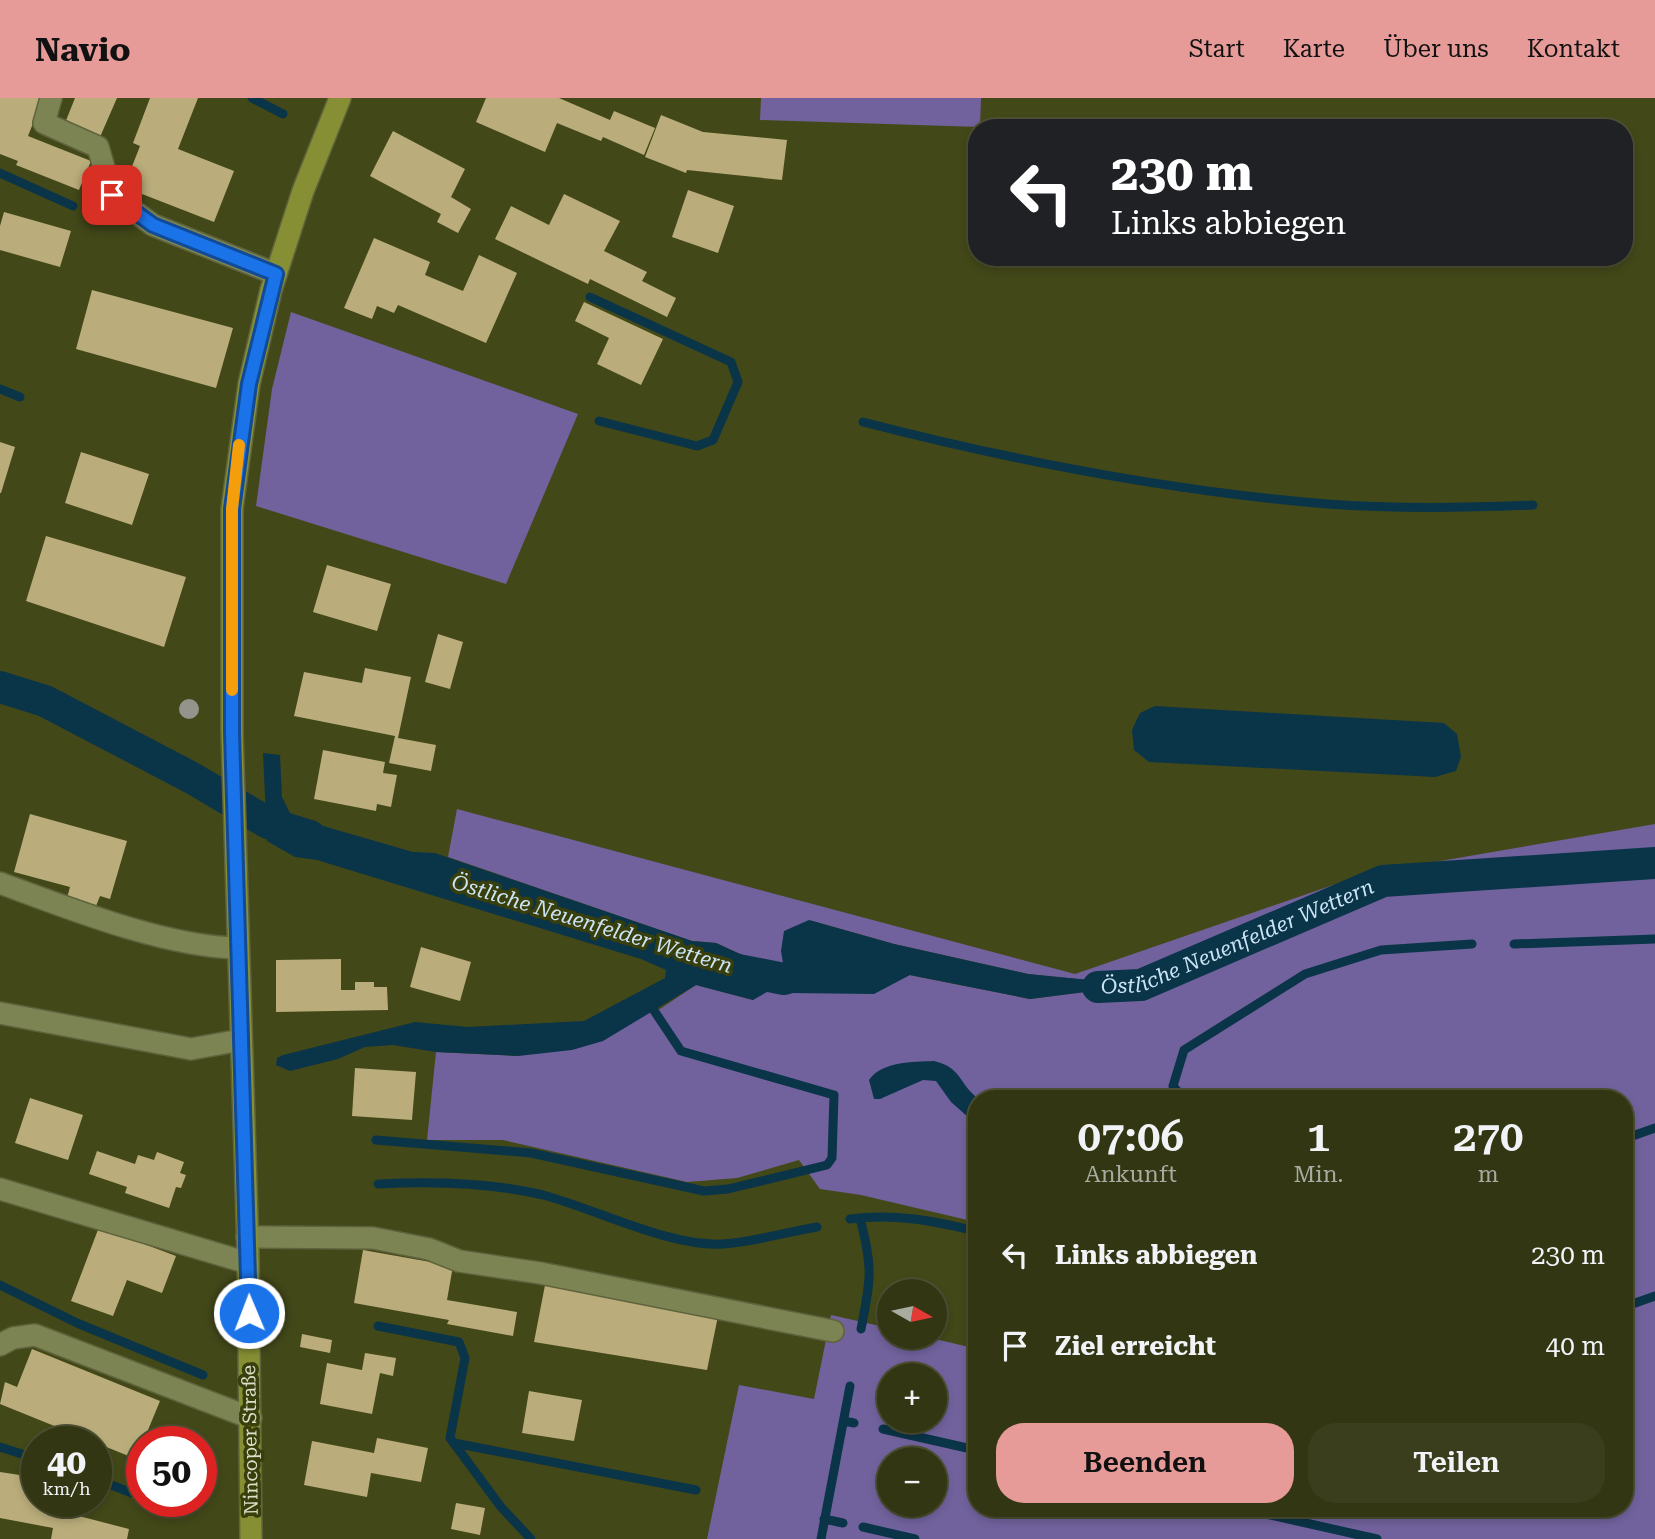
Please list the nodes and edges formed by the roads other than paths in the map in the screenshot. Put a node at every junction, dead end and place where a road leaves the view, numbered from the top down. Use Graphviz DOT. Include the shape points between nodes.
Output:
graph roads {
  1 [pos="51,98"];
  2 [pos="340,98"];
  3 [pos="276,274"];
  4 [pos="0,883"];
  5 [pos="238,948"];
  6 [pos="0,1013"];
  7 [pos="241,1040"];
  8 [pos="0,1189"];
  9 [pos="247,1237"];
  10 [pos="248,1263"];
  11 [pos="832,1331"];
  12 [pos="0,1345"];
  13 [pos="251,1418"];
  14 [pos="251,1539"];
  1 -- 3 [label="lane" via="44,123 98,147 112,195 153,225"];
  2 -- 3 [label="main road, Nincoper Straße"];
  3 -- 5 [label="main road, Nincoper Straße" via="249,384 232,509"];
  4 -- 5 [label="lane" via="86,915 212,948"];
  5 -- 7 [label="main road, Nincoper Straße"];
  6 -- 7 [label="lane" via="191,1049"];
  7 -- 9 [label="main road, Nincoper Straße"];
  8 -- 10 [label="lane"];
  9 -- 10 [label="main road, Nincoper Straße"];
  9 -- 11 [label="lane" via="373,1238 429,1249 459,1261"];
  10 -- 13 [label="main road, Nincoper Straße"];
  12 -- 13 [label="lane" via="34,1335"];
  13 -- 14 [label="main road, Nincoper Straße"];
}
